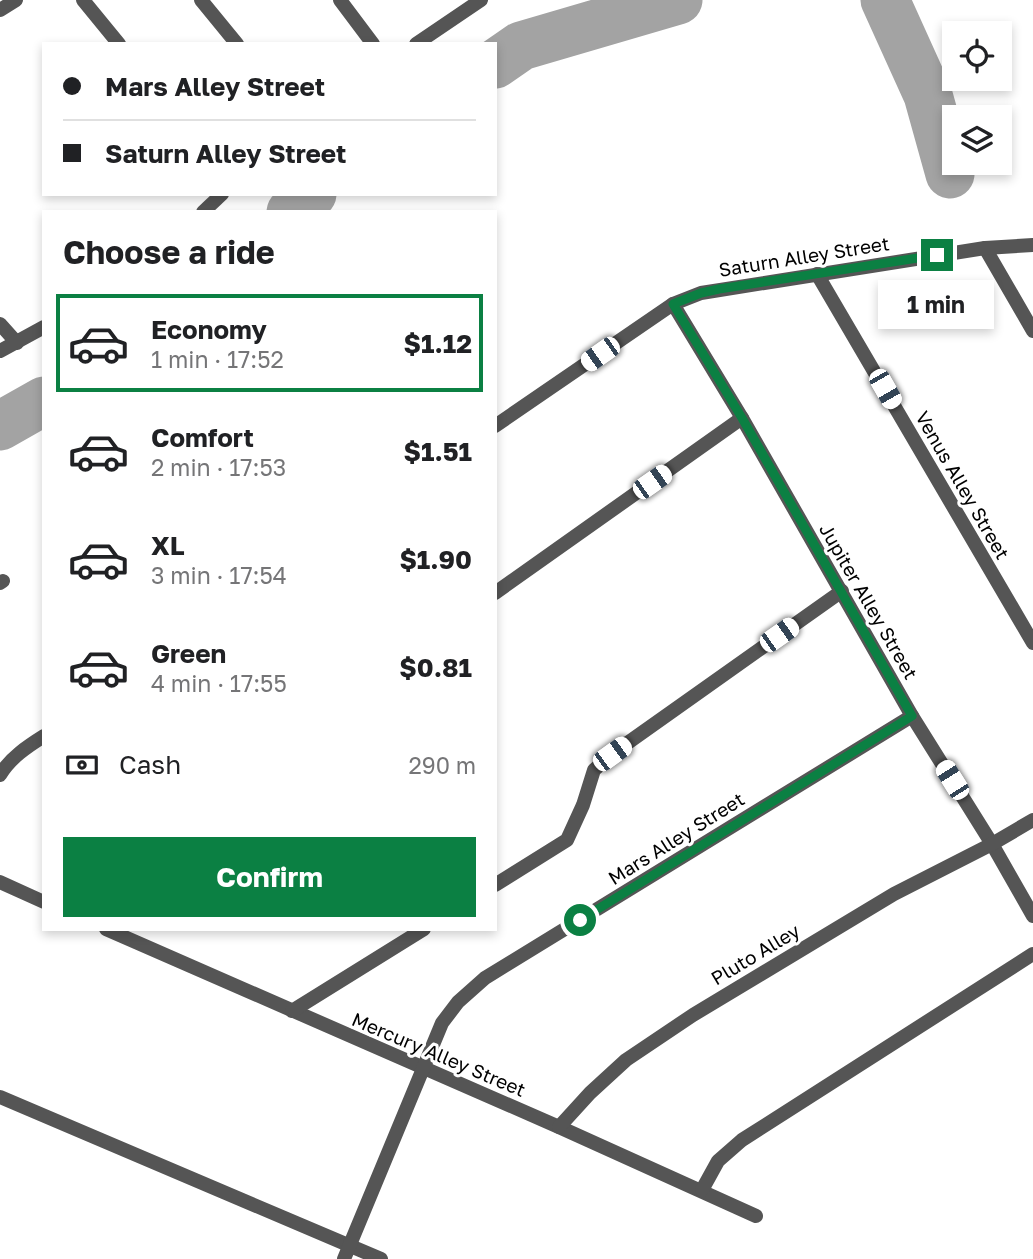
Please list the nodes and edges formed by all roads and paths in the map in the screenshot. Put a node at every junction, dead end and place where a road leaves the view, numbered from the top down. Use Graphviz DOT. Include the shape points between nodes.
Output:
graph roads {
  1 [pos="16,0"];
  2 [pos="83,0"];
  3 [pos="201,0"];
  4 [pos="340,0"];
  5 [pos="481,0"];
  6 [pos="0,10"];
  7 [pos="117,42"];
  8 [pos="235,42"];
  9 [pos="372,42"];
  10 [pos="419,42"];
  11 [pos="220,196"];
  12 [pos="205,210"];
  13 [pos="1033,244"];
  14 [pos="985,248"];
  15 [pos="817,274"];
  16 [pos="673,304"];
  17 [pos="0,324"];
  18 [pos="42,328"];
  19 [pos="1033,331"];
  20 [pos="17,343"];
  21 [pos="0,351"];
  22 [pos="742,418"];
  23 [pos="497,425"];
  24 [pos="842,591"];
  25 [pos="497,592"];
  26 [pos="1033,643"];
  27 [pos="912,716"];
  28 [pos="42,737"];
  29 [pos="0,775"];
  30 [pos="1033,820"];
  31 [pos="992,844"];
  32 [pos="0,882"];
  33 [pos="497,884"];
  34 [pos="42,901"];
  35 [pos="1033,916"];
  36 [pos="111,931"];
  37 [pos="421,931"];
  38 [pos="1033,954"];
  39 [pos="292,1011"];
  40 [pos="423,1069"];
  41 [pos="0,1097"];
  42 [pos="559,1127"];
  43 [pos="702,1190"];
  44 [pos="756,1216"];
  45 [pos="347,1252"];
  46 [pos="381,1259"];
  1 -- 6 [label="street"];
  2 -- 7 [label="street"];
  3 -- 8 [label="street"];
  4 -- 9 [label="street"];
  5 -- 10 [label="street"];
  11 -- 12 [label="street"];
  13 -- 14 [label="street, Saturn Alley Street"];
  14 -- 15 [label="street, Saturn Alley Street"];
  14 -- 19 [label="street"];
  15 -- 16 [label="street, Saturn Alley Street" via="701,293"];
  15 -- 26 [label="street, Venus Alley Street"];
  16 -- 22 [label="street, Jupiter Alley Street"];
  16 -- 23 [label="street, Saturn Alley Street"];
  17 -- 20 [label="street"];
  18 -- 20 [label="street"];
  20 -- 21 [label="street"];
  22 -- 24 [label="street, Jupiter Alley Street"];
  22 -- 25 [label="street"];
  24 -- 27 [label="street, Jupiter Alley Street"];
  24 -- 33 [label="street" via="612,754 594,770 567,840"];
  27 -- 31 [label="street, Jupiter Alley Street"];
  27 -- 40 [label="street, Mars Alley Street" via="485,978 442,1023"];
  28 -- 29 [label="street"];
  30 -- 31 [label="street, Pluto Alley"];
  31 -- 35 [label="street, Jupiter Alley Street"];
  31 -- 42 [label="street, Pluto Alley" via="894,894 693,1015 626,1060"];
  32 -- 34 [label="street"];
  36 -- 39 [label="street, Mercury Alley Street"];
  37 -- 39 [label="street"];
  38 -- 43 [label="street" via="742,1140 718,1161"];
  39 -- 40 [label="street, Mercury Alley Street"];
  40 -- 42 [label="street, Mercury Alley Street"];
  40 -- 45 [label="street, Mars Alley Street"];
  41 -- 45 [label="street"];
  42 -- 43 [label="street, Mercury Alley Street"];
  43 -- 44 [label="street, Mercury Alley Street"];
  45 -- 46 [label="street"];
}
